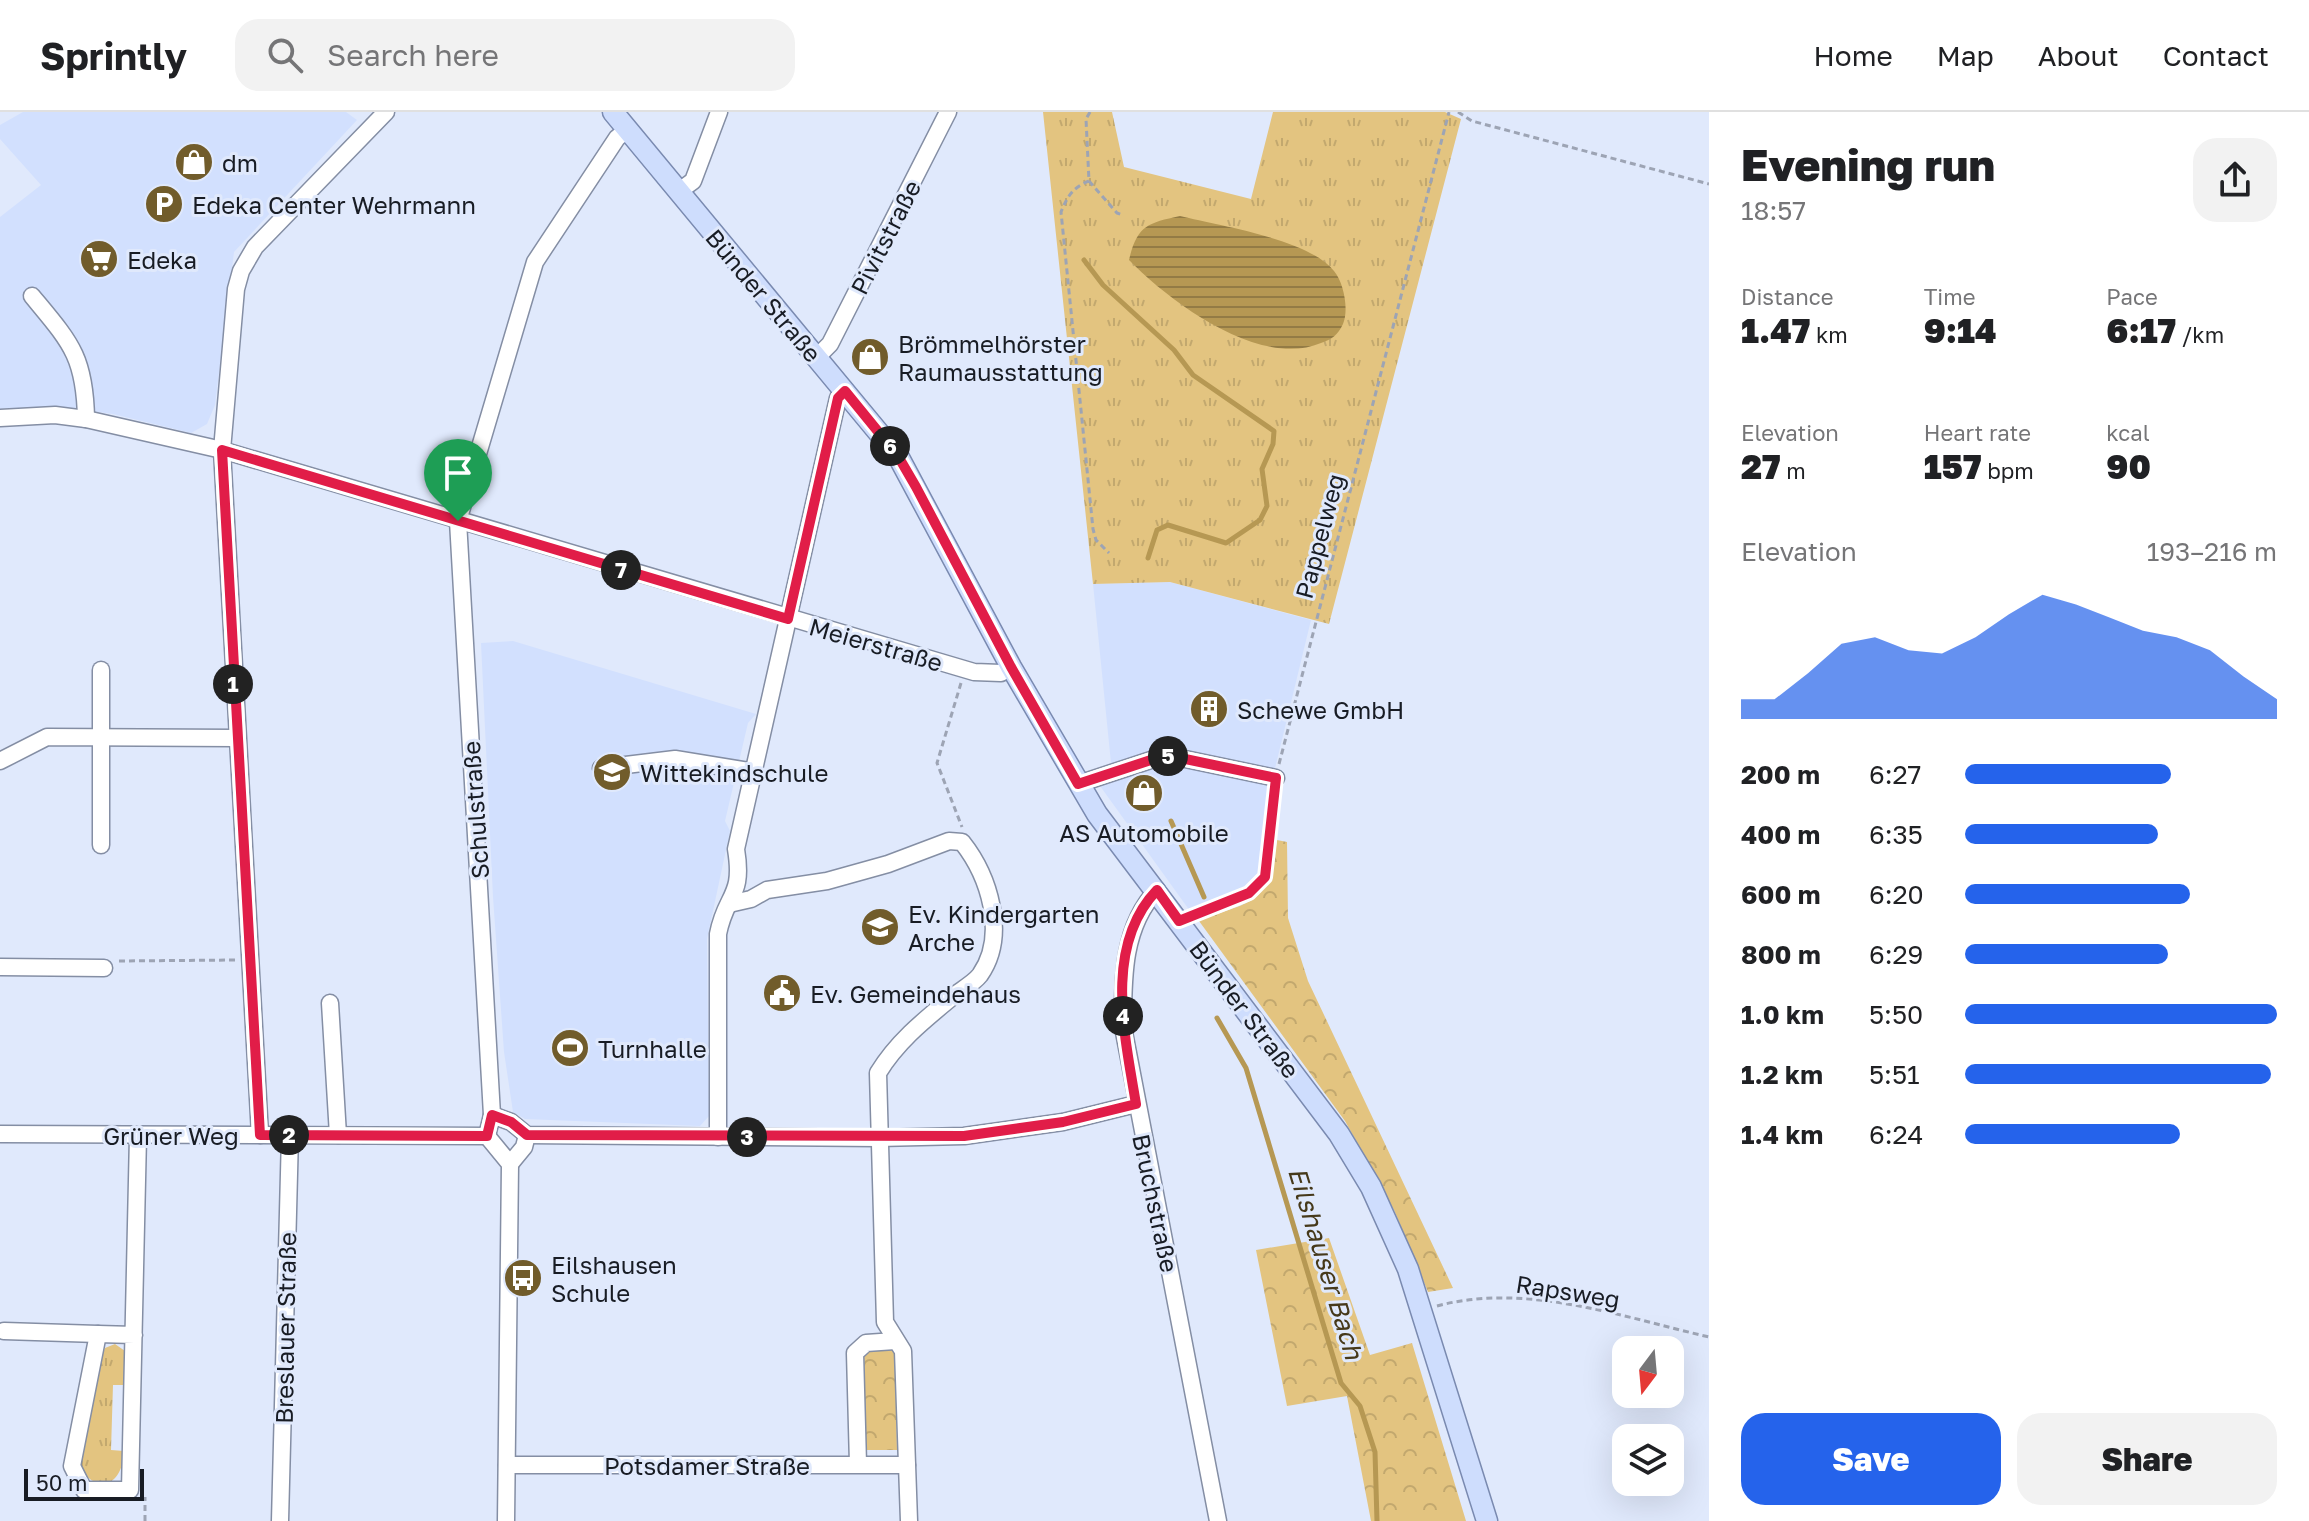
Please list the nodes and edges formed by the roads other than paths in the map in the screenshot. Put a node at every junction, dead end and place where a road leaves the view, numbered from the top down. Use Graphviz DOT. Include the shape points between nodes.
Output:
graph roads {
  1 [pos="386,112"];
  2 [pos="613,112"];
  3 [pos="719,112"];
  4 [pos="948,112"];
  5 [pos="627,130"];
  6 [pos="678,192"];
  7 [pos="32,296"];
  8 [pos="817,357"];
  9 [pos="845,391"];
  10 [pos="0,418"];
  11 [pos="86,419"];
  12 [pos="222,450"];
  13 [pos="458,521"];
  14 [pos="788,619"];
  15 [pos="1011,667"];
  16 [pos="101,670"];
  17 [pos="101,737"];
  18 [pos="236,738"];
  19 [pos="0,761"];
  20 [pos="601,768"];
  21 [pos="755,772"];
  22 [pos="1276,778"];
  23 [pos="1078,784"];
  24 [pos="101,845"];
  25 [pos="741,876"];
  26 [pos="767,890"];
  27 [pos="1157,890"];
  28 [pos="729,904"];
  29 [pos="0,967"];
  30 [pos="104,968"];
  31 [pos="330,1003"];
  32 [pos="1136,1104"];
  33 [pos="492,1115"];
  34 [pos="0,1134"];
  35 [pos="260,1135"];
  36 [pos="290,1135"];
  37 [pos="338,1135"];
  38 [pos="527,1135"];
  39 [pos="138,1136"];
  40 [pos="487,1136"];
  41 [pos="718,1137"];
  42 [pos="878,1138"];
  43 [pos="510,1164"];
  44 [pos="4,1331"];
  45 [pos="98,1334"];
  46 [pos="134,1335"];
  47 [pos="895,1341"];
  48 [pos="858,1464"];
  49 [pos="507,1465"];
  50 [pos="907,1465"];
  51 [pos="280,1521"];
  52 [pos="506,1521"];
  53 [pos="909,1521"];
  54 [pos="1218,1521"];
  55 [pos="1487,1521"];
  1 -- 12 [label="street" via="255,247 241,271"];
  2 -- 5 [label="main road, Bünder Straße"];
  3 -- 6 [label="street" via="693,181"];
  4 -- 8 [label="street, Pivitstraße" via="830,344"];
  5 -- 6 [label="main road, Bünder Straße"];
  5 -- 13 [label="street, Schulstraße" via="535,262"];
  6 -- 8 [label="main road, Bünder Straße"];
  7 -- 11 [label="street" via="69,340 82,367"];
  8 -- 9 [label="main road, Bünder Straße"];
  9 -- 14 [label="street" via="838,398"];
  9 -- 15 [label="main road, Bünder Straße" via="898,456"];
  10 -- 11 [label="street, Meierstraße"];
  11 -- 12 [label="street, Meierstraße"];
  12 -- 13 [label="street, Meierstraße"];
  12 -- 18 [label="street"];
  13 -- 14 [label="street, Meierstraße"];
  13 -- 33 [label="street, Schulstraße"];
  14 -- 15 [label="street, Meierstraße" via="965,669 1001,673"];
  14 -- 21 [label="street"];
  15 -- 23 [label="main road, Bünder Straße"];
  16 -- 17 [label="street"];
  17 -- 18 [label="street"];
  17 -- 19 [label="street" via="47,737"];
  17 -- 24 [label="street"];
  18 -- 35 [label="street"];
  20 -- 21 [label="street" via="675,759"];
  21 -- 25 [label="street" via="736,849"];
  22 -- 23 [label="street" via="1166,755"];
  23 -- 27 [label="main road, Bünder Straße"];
  25 -- 26 [label="street"];
  25 -- 28 [label="street"];
  26 -- 28 [label="street"];
  26 -- 42 [label="street" via="827,881 949,841 962,842 980,865 992,899 991,943 980,975 894,1048 878,1073"];
  27 -- 32 [label="street, Bruchstraße" via="1132,931 1122,974 1123,1027"];
  27 -- 55 [label="main road, Bünder Straße" via="1339,1134 1392,1230"];
  28 -- 41 [label="street" via="718,934"];
  29 -- 30 [label="street"];
  31 -- 37 [label="street"];
  32 -- 42 [label="street" via="1063,1122 964,1136"];
  32 -- 54 [label="street, Bruchstraße"];
  33 -- 38 [label="street"];
  33 -- 40 [label="street, Schulstraße"];
  34 -- 39 [label="street, Grüner Weg"];
  35 -- 36 [label="street, Grüner Weg"];
  35 -- 39 [label="street, Grüner Weg"];
  36 -- 37 [label="street, Grüner Weg"];
  36 -- 51 [label="street, Breslauer Straße"];
  37 -- 40 [label="street, Grüner Weg"];
  38 -- 41 [label="street"];
  38 -- 43 [label="street"];
  39 -- 46 [label="street"];
  40 -- 43 [label="street"];
  41 -- 42 [label="street"];
  42 -- 47 [label="street" via="885,1322"];
  43 -- 49 [label="street"];
  44 -- 45 [label="street"];
  45 -- 46 [label="street"];
  45 -- 46 [label="street" via="72,1466 84,1490 130,1490"];
  47 -- 48 [label="street" via="866,1343 855,1353"];
  47 -- 50 [label="street" via="903,1351"];
  48 -- 49 [label="street, Potsdamer Straße"];
  48 -- 50 [label="street, Potsdamer Straße"];
  49 -- 52 [label="street"];
  50 -- 53 [label="street"];
}
